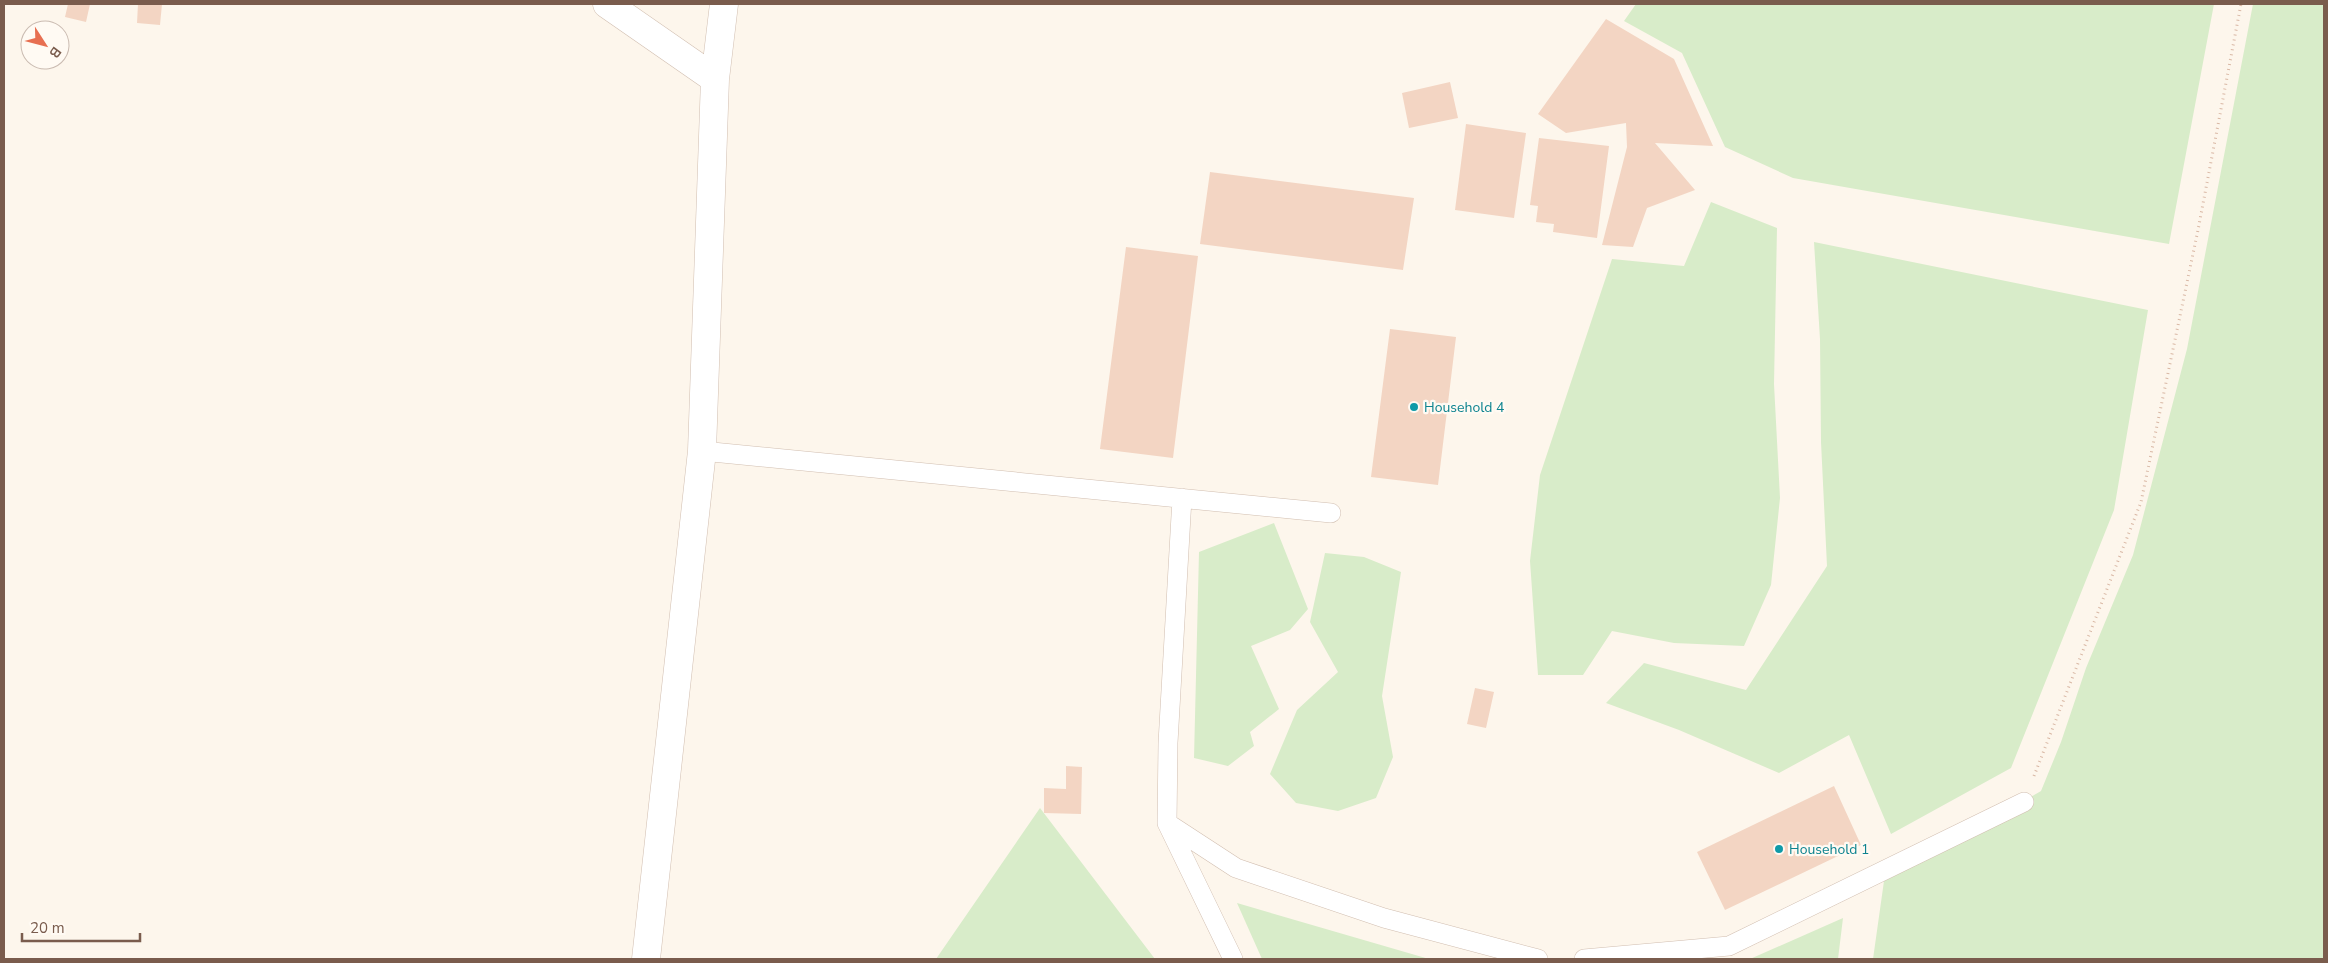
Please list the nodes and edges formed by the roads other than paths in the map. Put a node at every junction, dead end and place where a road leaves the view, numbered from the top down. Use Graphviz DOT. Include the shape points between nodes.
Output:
graph roads {
  1 [pos="607,4"];
  2 [pos="724,4"];
  3 [pos="715,79"];
  4 [pos="702,451"];
  5 [pos="1182,498"];
  6 [pos="1331,513"];
  7 [pos="2024,802"];
  8 [pos="1167,823"];
  9 [pos="646,959"];
  10 [pos="1234,959"];
  11 [pos="1538,959"];
  12 [pos="1584,959"];
  1 -- 3 [label="street"];
  2 -- 3 [label="street"];
  3 -- 4 [label="street"];
  4 -- 5 [label="lane"];
  4 -- 9 [label="street"];
  5 -- 6 [label="lane"];
  5 -- 8 [label="lane" via="1168,743"];
  7 -- 12 [label="lane" via="1729,946"];
  8 -- 10 [label="lane"];
  8 -- 11 [label="lane" via="1236,868 1384,918"];
}
